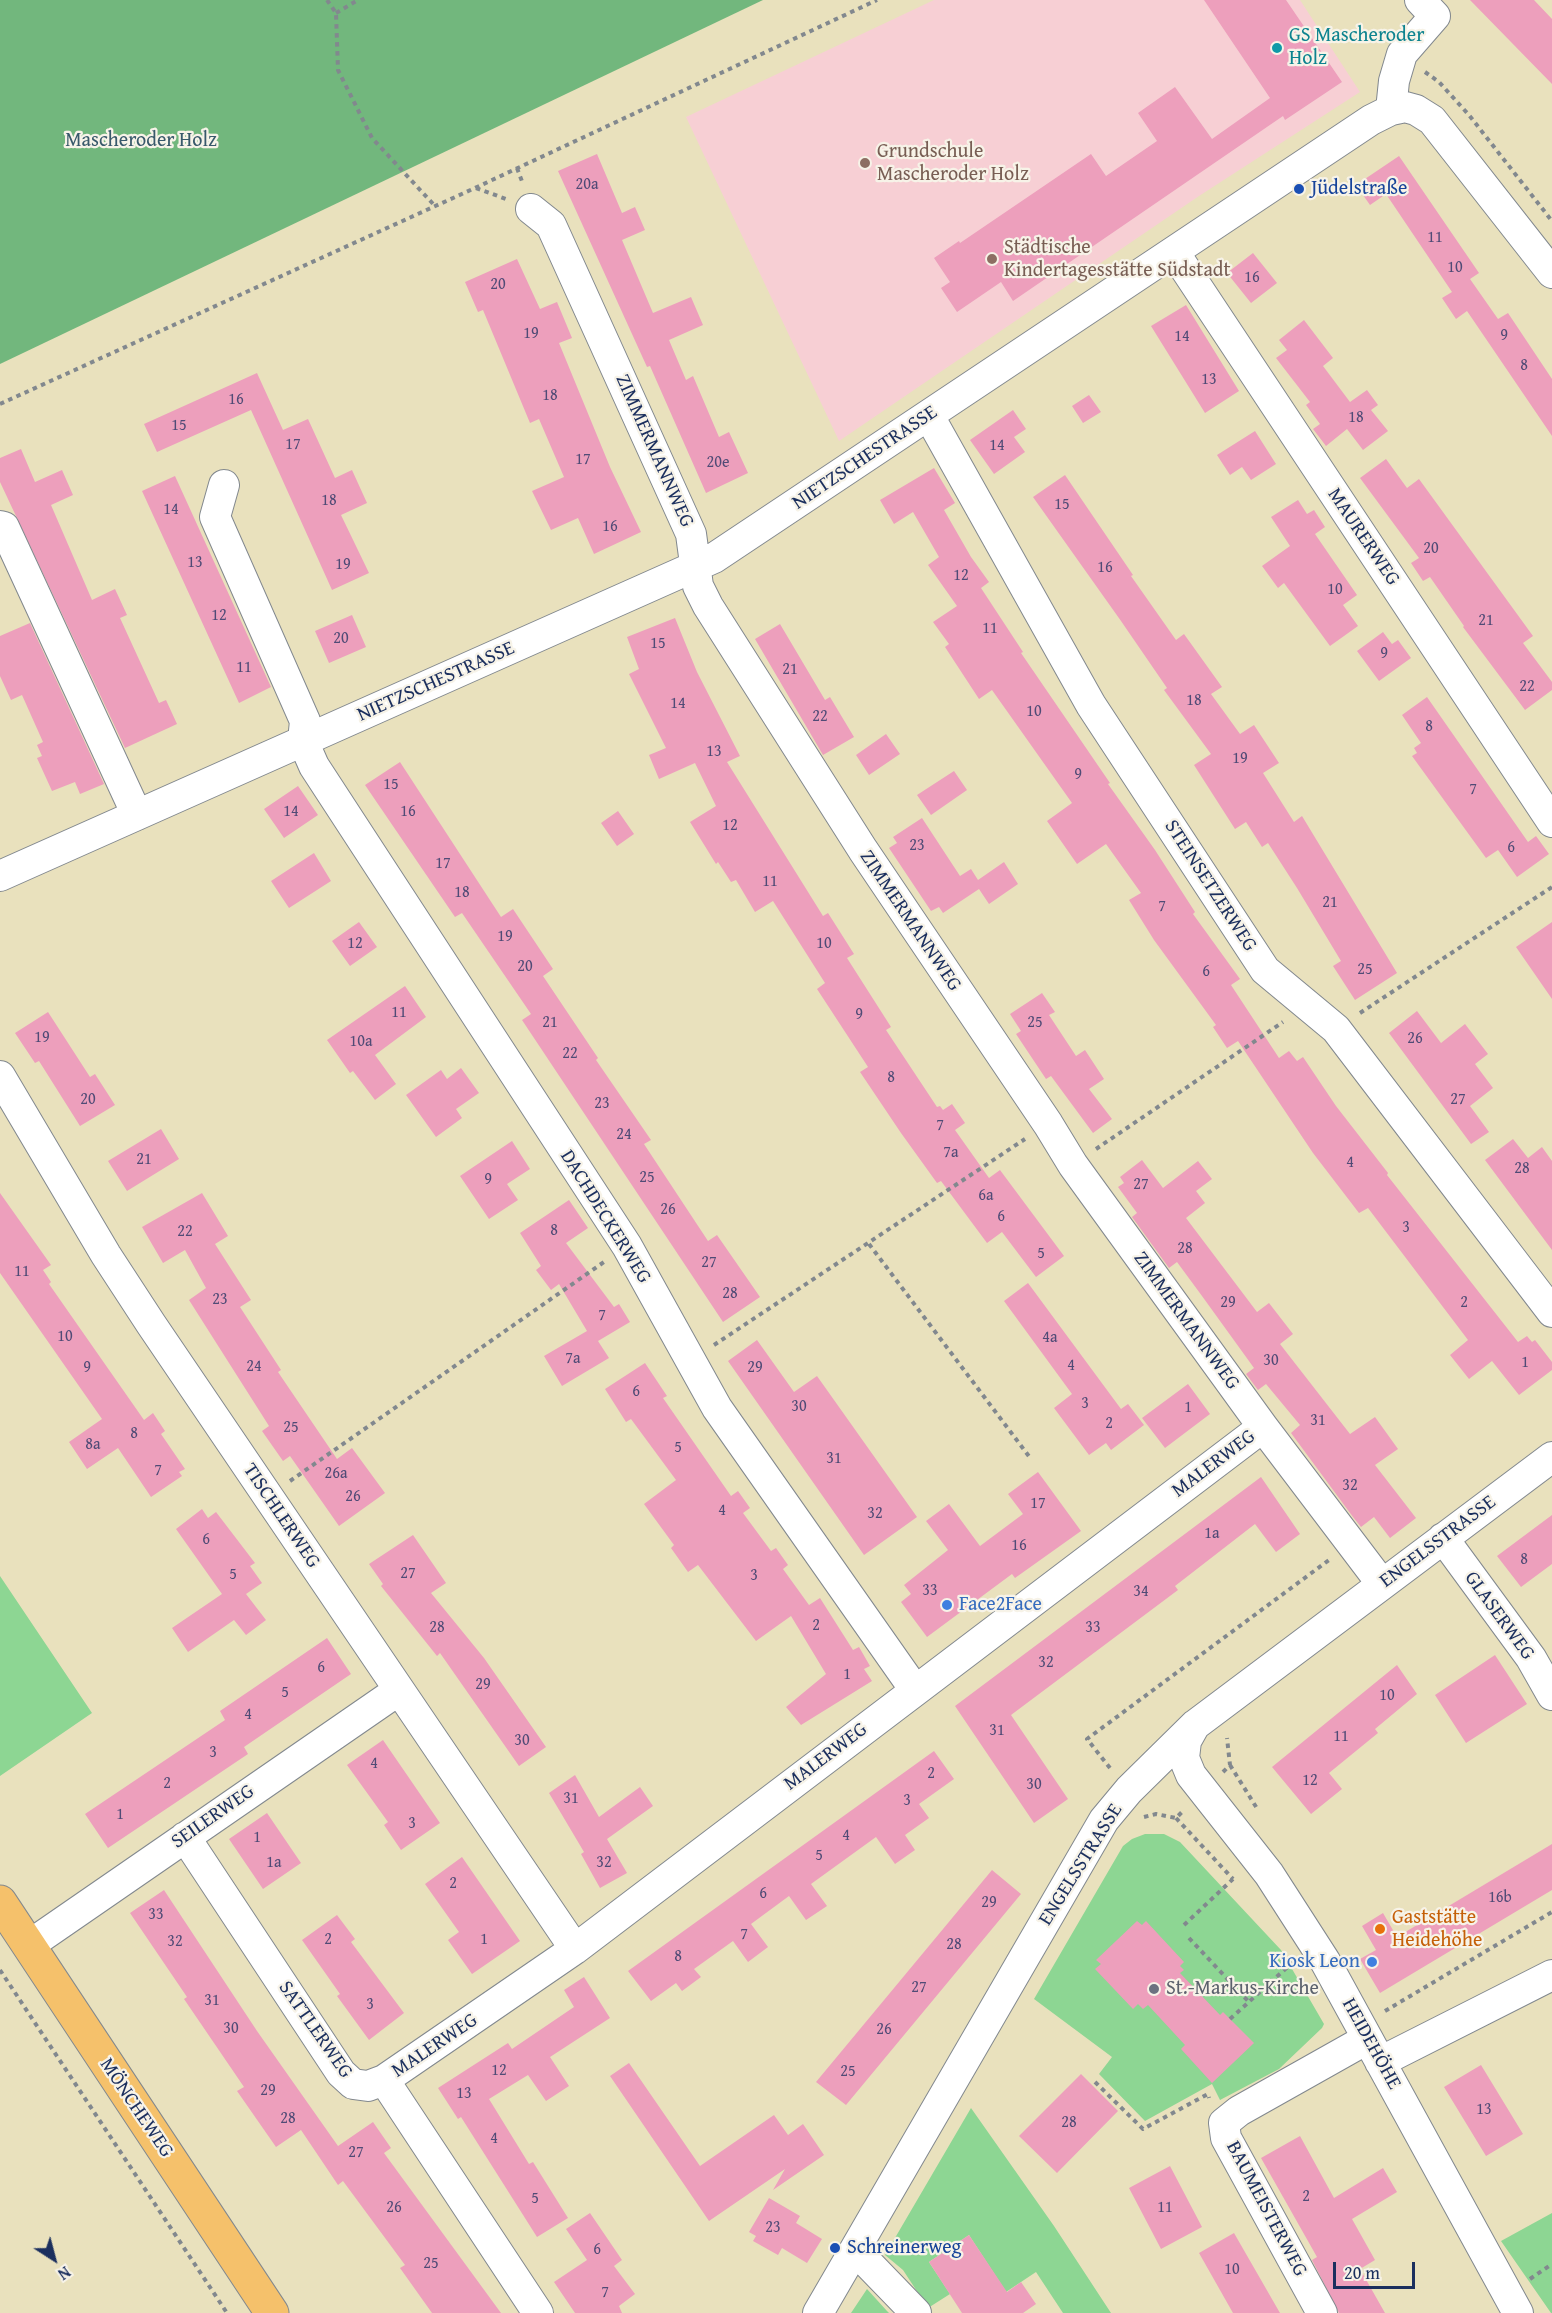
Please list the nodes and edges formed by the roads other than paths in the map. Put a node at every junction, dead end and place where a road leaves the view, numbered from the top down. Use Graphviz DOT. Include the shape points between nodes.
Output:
graph roads {
  1 [pos="1435,6"];
  2 [pos="1391,110"];
  3 [pos="531,209"];
  4 [pos="1174,252"];
  5 [pos="1552,273"];
  6 [pos="929,416"];
  7 [pos="224,485"];
  8 [pos="0,526"];
  9 [pos="694,568"];
  10 [pos="303,741"];
  11 [pos="137,815"];
  12 [pos="1552,822"];
  13 [pos="0,876"];
  14 [pos="0,1076"];
  15 [pos="1552,1312"];
  16 [pos="1263,1427"];
  17 [pos="1552,1457"];
  18 [pos="1443,1538"];
  19 [pos="1382,1584"];
  20 [pos="399,1690"];
  21 [pos="915,1690"];
  22 [pos="1552,1695"];
  23 [pos="1195,1725"];
  24 [pos="184,1837"];
  25 [pos="0,1902"];
  26 [pos="28,1946"];
  27 [pos="575,1949"];
  28 [pos="1552,1975"];
  29 [pos="1375,2039"];
  30 [pos="384,2080"];
  31 [pos="856,2251"];
  32 [pos="272,2313"];
  33 [pos="538,2313"];
  34 [pos="818,2313"];
  35 [pos="916,2313"];
  36 [pos="1322,2313"];
  37 [pos="1518,2313"];
  1 -- 2 [label="street" via="1402,54"];
  2 -- 4 [label="street, NIETZSCHESTRASSE"];
  2 -- 5 [label="street" via="1405,107 1431,120"];
  3 -- 9 [label="street, ZIMMERMANNWEG" via="551,225 590,308 691,534"];
  4 -- 6 [label="street, NIETZSCHESTRASSE"];
  4 -- 12 [label="street, MAURERWEG"];
  6 -- 9 [label="street, NIETZSCHESTRASSE" via="740,542"];
  6 -- 15 [label="street, STEINSETZERWEG" via="1091,705 1266,970 1336,1029"];
  7 -- 10 [label="street" via="215,517 305,721"];
  8 -- 11 [label="street" via="4,527"];
  9 -- 10 [label="street, NIETZSCHESTRASSE"];
  9 -- 16 [label="street, ZIMMERMANNWEG" via="708,606 863,850 1073,1165"];
  10 -- 11 [label="street, NIETZSCHESTRASSE"];
  10 -- 21 [label="street, DACHDECKERWEG" via="332,795 627,1246 717,1408"];
  11 -- 13 [label="street, NIETZSCHESTRASSE"];
  14 -- 20 [label="street, TISCHLERWEG" via="106,1255"];
  16 -- 19 [label="street, ZIMMERMANNWEG"];
  16 -- 21 [label="street, MALERWEG"];
  17 -- 18 [label="street, ENGELSSTRASSE"];
  18 -- 19 [label="street, ENGELSSTRASSE"];
  18 -- 22 [label="street, GLASERWEG" via="1531,1658"];
  19 -- 23 [label="street, ENGELSSTRASSE"];
  20 -- 24 [label="street, SEILERWEG"];
  20 -- 27 [label="street, TISCHLERWEG"];
  21 -- 27 [label="street, MALERWEG"];
  23 -- 29 [label="street, HEIDEHÖHE" via="1186,1741 1184,1758 1191,1775 1269,1874"];
  23 -- 31 [label="street, ENGELSSTRASSE" via="1104,1820"];
  24 -- 26 [label="street, SEILERWEG"];
  24 -- 30 [label="street, SATTLERWEG" via="341,2073 353,2084 368,2086"];
  25 -- 26 [label="main road, MÖNCHEWEG"];
  26 -- 32 [label="main road, MÖNCHEWEG"];
  27 -- 30 [label="street, MALERWEG"];
  28 -- 29 [label="street"];
  29 -- 36 [label="street, BAUMEISTERWEG" via="1239,2111 1224,2123 1226,2138"];
  29 -- 37 [label="street, HEIDEHÖHE"];
  30 -- 33 [label="street, SATTLERWEG"];
  31 -- 34 [label="street, ENGELSSTRASSE"];
  31 -- 35 [label="street"];
}
